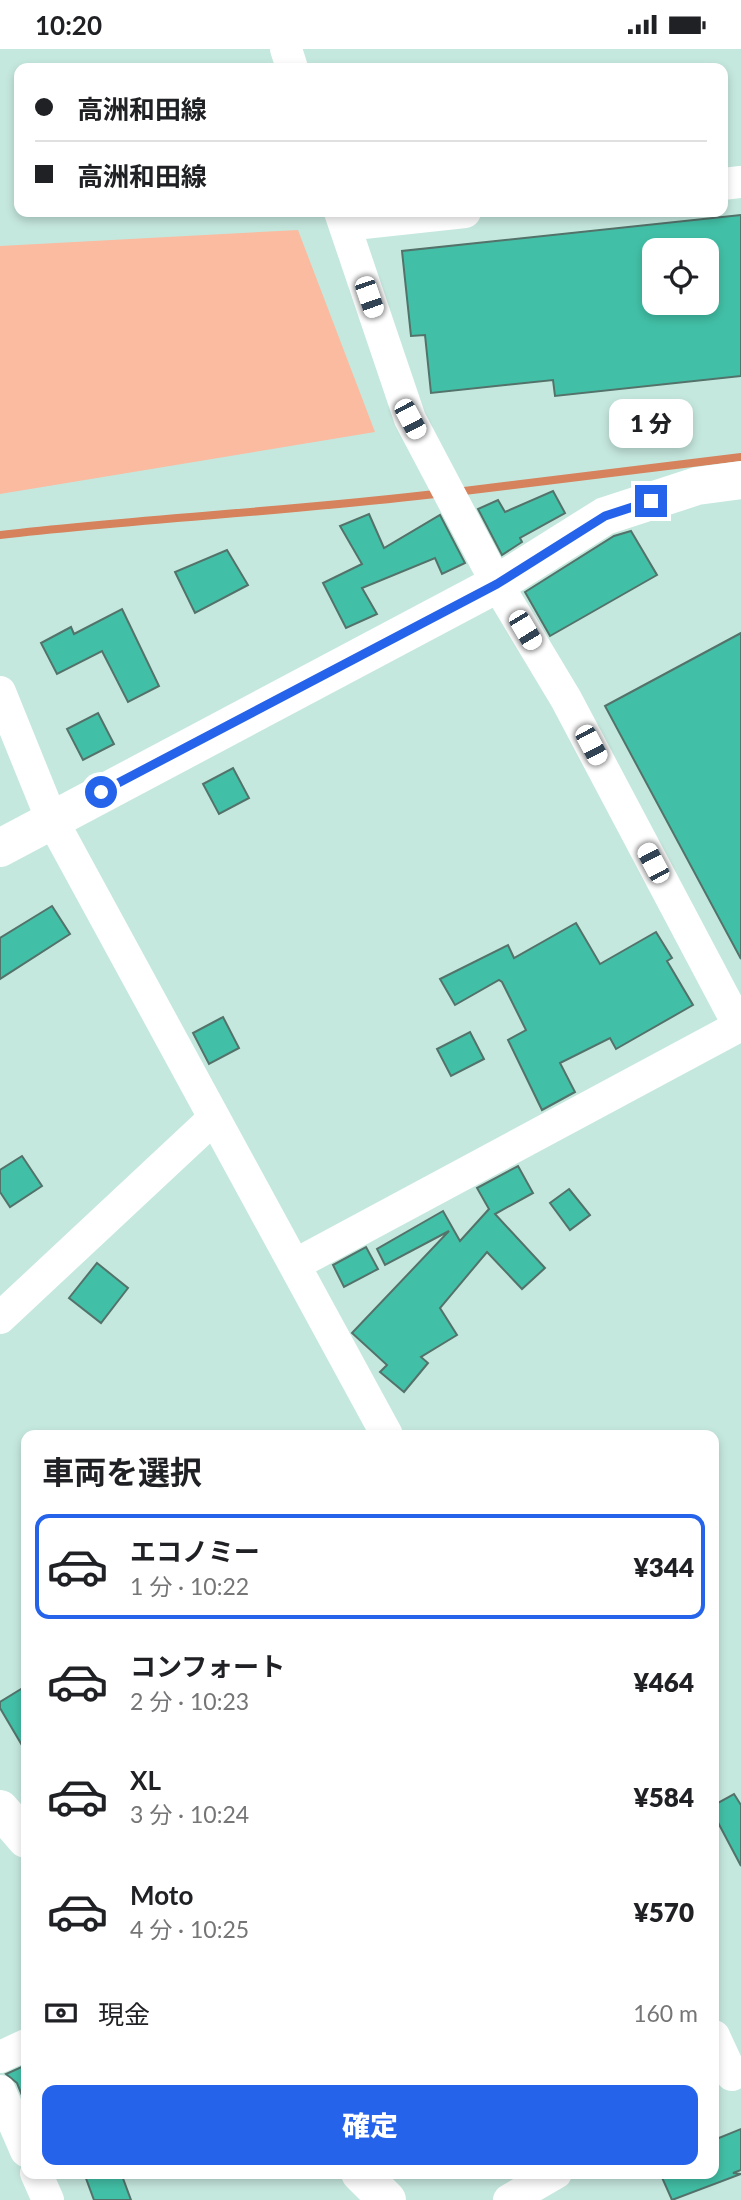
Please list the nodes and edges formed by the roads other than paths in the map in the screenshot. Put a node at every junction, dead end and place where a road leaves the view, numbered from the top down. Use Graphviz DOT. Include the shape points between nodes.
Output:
graph roads {
  1 [pos="363,217"];
  2 [pos="342,218"];
  3 [pos="741,480"];
  4 [pos="497,584"];
  5 [pos="0,692"];
  6 [pos="51,818"];
  7 [pos="0,848"];
  8 [pos="740,1026"];
  9 [pos="214,1118"];
  10 [pos="296,1265"];
  11 [pos="0,1318"];
  12 [pos="384,1430"];
  13 [pos="0,1809"];
  14 [pos="21,1833"];
  15 [pos="21,2047"];
  16 [pos="719,2050"];
  17 [pos="0,2057"];
  18 [pos="729,2077"];
  19 [pos="0,2091"];
  20 [pos="21,2139"];
  21 [pos="39,2179"];
  22 [pos="366,2179"];
  23 [pos="546,2179"];
  24 [pos="48,2200"];
  25 [pos="387,2200"];
  26 [pos="509,2200"];
  1 -- 2 [label="street"];
  2 -- 4 [label="street" via="410,419"];
  3 -- 4 [label="main road" via="697,486 605,516"];
  4 -- 6 [label="main road"];
  4 -- 8 [label="street" via="566,699"];
  5 -- 6 [label="street"];
  6 -- 7 [label="main road"];
  6 -- 9 [label="street"];
  8 -- 10 [label="street"];
  9 -- 10 [label="street"];
  9 -- 11 [label="street"];
  10 -- 12 [label="street"];
  13 -- 14 [label="main road"];
  15 -- 17 [label="street"];
  16 -- 18 [label="street"];
  19 -- 20 [label="street"];
  21 -- 24 [label="street"];
  22 -- 25 [label="main road"];
  23 -- 26 [label="street"];
}
